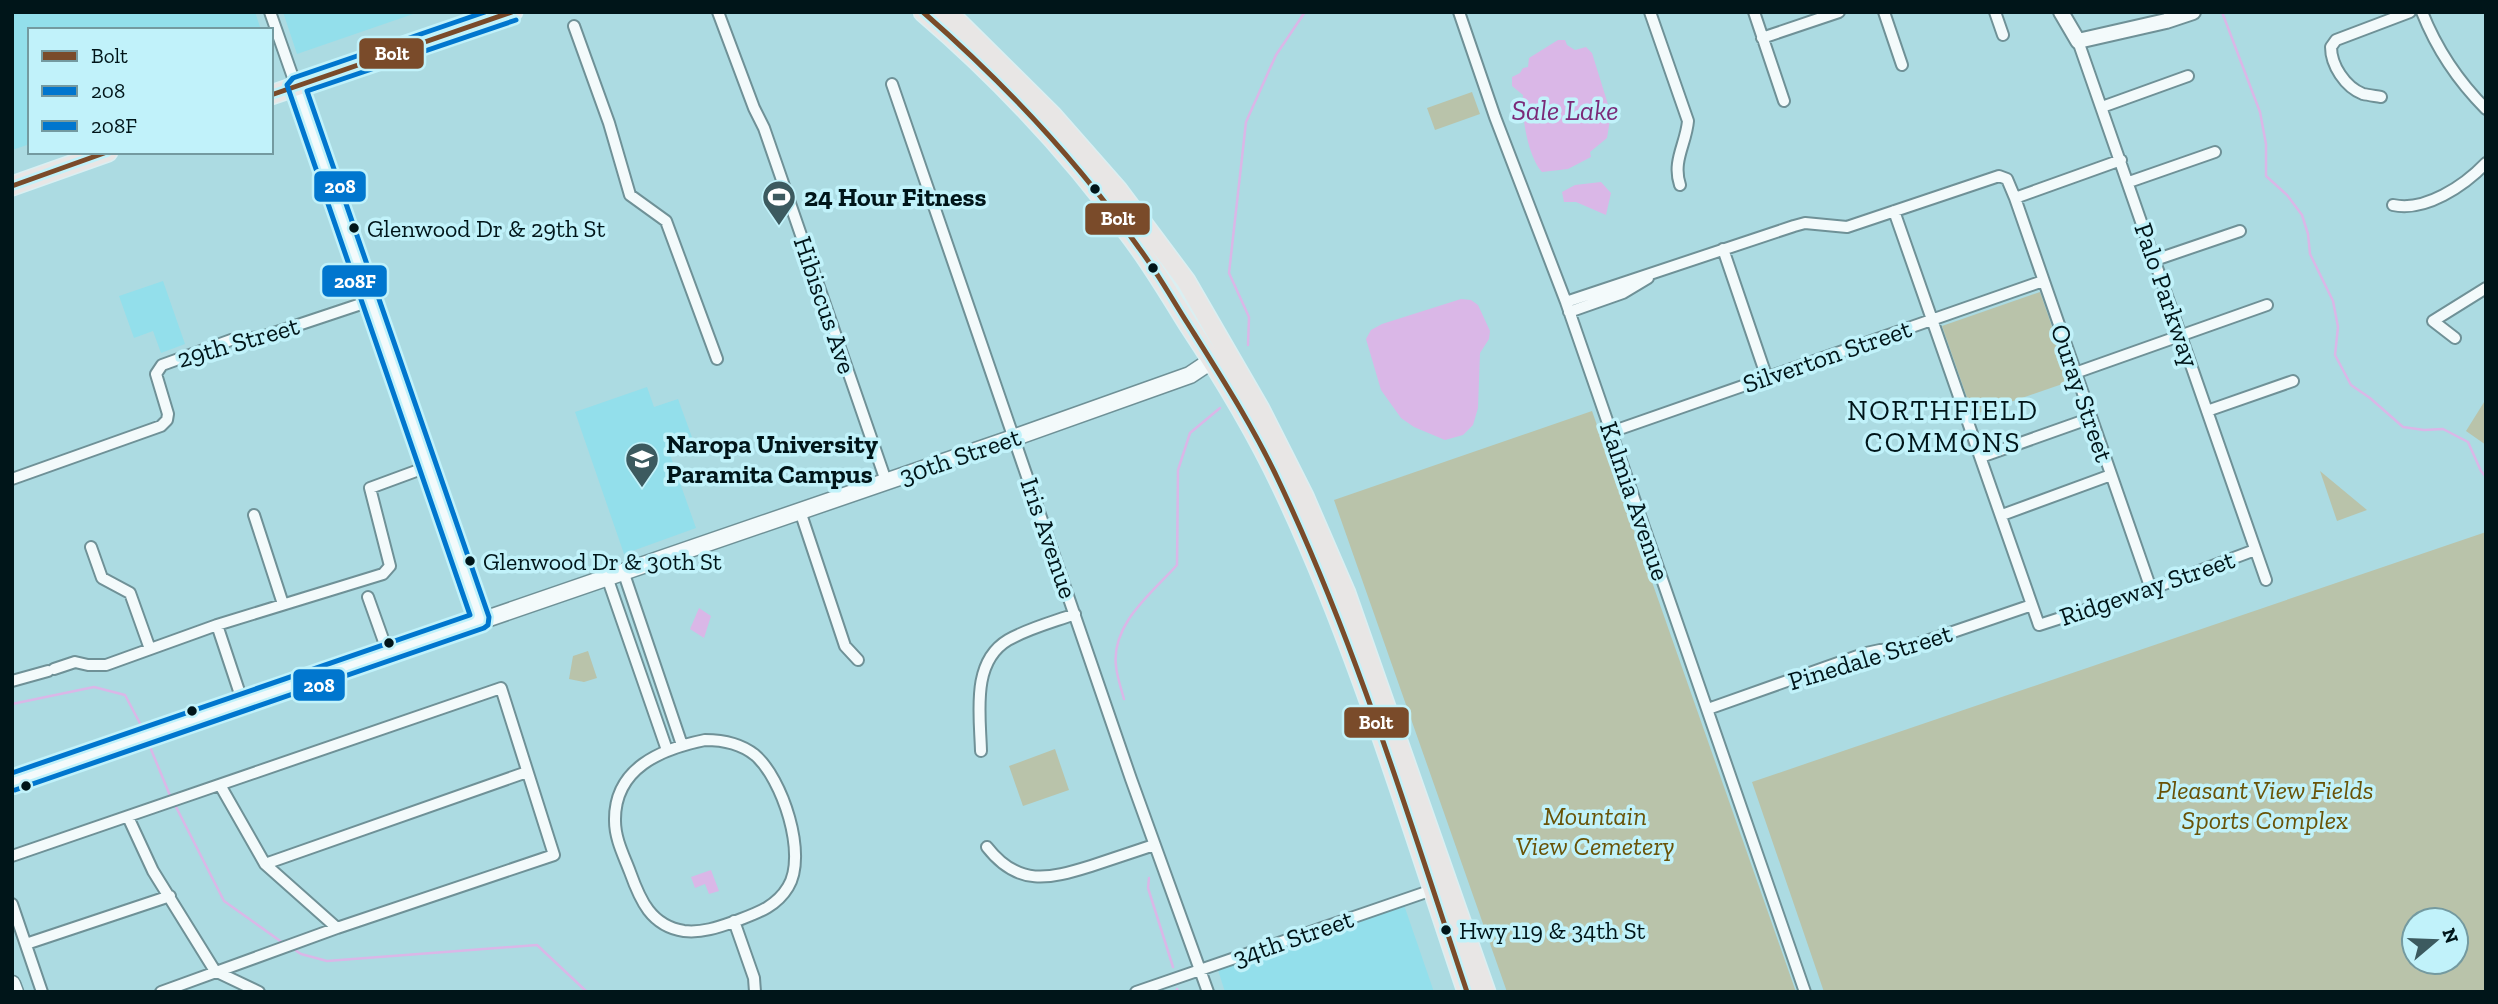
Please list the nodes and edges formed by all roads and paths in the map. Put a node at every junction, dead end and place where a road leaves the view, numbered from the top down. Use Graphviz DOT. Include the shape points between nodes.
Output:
graph roads {
  1 [pos="270,12"];
  2 [pos="513,12"];
  3 [pos="718,12"];
  4 [pos="923,12"];
  5 [pos="948,12"];
  6 [pos="1459,12"];
  7 [pos="1650,12"];
  8 [pos="1754,12"];
  9 [pos="1839,12"];
  10 [pos="1884,12"];
  11 [pos="1996,12"];
  12 [pos="2062,12"];
  13 [pos="2193,12"];
  14 [pos="2410,12"];
  15 [pos="2422,12"];
  16 [pos="574,26"];
  17 [pos="2003,35"];
  18 [pos="1762,38"];
  19 [pos="2078,41"];
  20 [pos="1902,65"];
  21 [pos="2188,76"];
  22 [pos="892,84"];
  23 [pos="296,86"];
  24 [pos="273,94"];
  25 [pos="2381,97"];
  26 [pos="1784,101"];
  27 [pos="2102,107"];
  28 [pos="2486,109"];
  29 [pos="2215,152"];
  30 [pos="102,154"];
  31 [pos="2121,160"];
  32 [pos="2486,163"];
  33 [pos="2129,182"];
  34 [pos="1680,185"];
  35 [pos="12,186"];
  36 [pos="2015,198"];
  37 [pos="2393,205"];
  38 [pos="1894,211"];
  39 [pos="2240,231"];
  40 [pos="1723,249"];
  41 [pos="2155,260"];
  42 [pos="2043,281"];
  43 [pos="2486,288"];
  44 [pos="370,300"];
  45 [pos="2267,305"];
  46 [pos="1567,307"];
  47 [pos="1932,320"];
  48 [pos="2181,335"];
  49 [pos="2455,338"];
  50 [pos="1220,356"];
  51 [pos="717,359"];
  52 [pos="2075,373"];
  53 [pos="1767,378"];
  54 [pos="2293,381"];
  55 [pos="2207,411"];
  56 [pos="2091,418"];
  57 [pos="1611,432"];
  58 [pos="1013,438"];
  59 [pos="1981,457"];
  60 [pos="427,467"];
  61 [pos="2111,475"];
  62 [pos="12,479"];
  63 [pos="886,481"];
  64 [pos="800,511"];
  65 [pos="254,515"];
  66 [pos="2001,515"];
  67 [pos="91,547"];
  68 [pos="2255,550"];
  69 [pos="623,572"];
  70 [pos="607,577"];
  71 [pos="2266,580"];
  72 [pos="2151,589"];
  73 [pos="368,597"];
  74 [pos="283,604"];
  75 [pos="2032,605"];
  76 [pos="1075,614"];
  77 [pos="481,620"];
  78 [pos="217,625"];
  79 [pos="150,649"];
  80 [pos="388,653"];
  81 [pos="858,660"];
  82 [pos="12,681"];
  83 [pos="243,703"];
  84 [pos="1708,709"];
  85 [pos="682,745"];
  86 [pos="667,750"];
  87 [pos="981,751"];
  88 [pos="527,772"];
  89 [pos="12,782"];
  90 [pos="220,785"];
  91 [pos="128,817"];
  92 [pos="1154,845"];
  93 [pos="988,846"];
  94 [pos="12,856"];
  95 [pos="265,864"];
  96 [pos="1441,887"];
  97 [pos="170,896"];
  98 [pos="12,904"];
  99 [pos="734,921"];
  100 [pos="337,928"];
  101 [pos="26,944"];
  102 [pos="1200,970"];
  103 [pos="215,971"];
  104 [pos="12,985"];
  105 [pos="15,992"];
  106 [pos="42,992"];
  107 [pos="160,992"];
  108 [pos="259,992"];
  109 [pos="755,992"];
  110 [pos="1136,992"];
  111 [pos="1208,992"];
  112 [pos="1467,992"];
  113 [pos="1486,992"];
  114 [pos="1805,992"];
  1 -- 23 [label="street"];
  2 -- 23 [label="highway"];
  3 -- 63 [label="street, Hibiscus Ave" via="769,141"];
  4 -- 50 [label="highway" via="978,62 1088,180"];
  5 -- 50 [label="highway" via="1052,115 1111,182 1186,281"];
  6 -- 46 [label="street, Kalmia Avenue"];
  7 -- 34 [label="street" via="1688,121 1676,167"];
  8 -- 18 [label="street"];
  9 -- 18 [label="street"];
  10 -- 20 [label="street"];
  11 -- 17 [label="street"];
  12 -- 19 [label="street, Palo Parkway"];
  13 -- 19 [label="street"];
  14 -- 25 [label="street" via="2336,40 2331,47 2335,65 2351,86"];
  15 -- 28 [label="street" via="2449,67"];
  16 -- 51 [label="street" via="630,195 666,221"];
  18 -- 26 [label="street"];
  19 -- 27 [label="street, Palo Parkway"];
  21 -- 27 [label="street"];
  22 -- 58 [label="street, Iris Avenue"];
  23 -- 24 [label="highway"];
  23 -- 44 [label="street"];
  27 -- 31 [label="street, Palo Parkway"];
  29 -- 33 [label="street"];
  30 -- 35 [label="highway"];
  31 -- 33 [label="street, Palo Parkway"];
  31 -- 36 [label="street"];
  32 -- 37 [label="street" via="2443,194 2407,208"];
  33 -- 41 [label="street, Palo Parkway"];
  36 -- 38 [label="street" via="2007,179 1999,176"];
  36 -- 42 [label="street, Ouray Street"];
  38 -- 40 [label="street" via="1847,227 1805,223"];
  38 -- 47 [label="street"];
  39 -- 41 [label="street"];
  40 -- 46 [label="street"];
  40 -- 53 [label="street"];
  41 -- 48 [label="street, Palo Parkway"];
  42 -- 47 [label="street, Silverton Street"];
  42 -- 52 [label="street, Ouray Street"];
  43 -- 49 [label="street" via="2433,321"];
  44 -- 60 [label="street"];
  44 -- 62 [label="street, 29th Street" via="162,365 156,374 168,414 161,426"];
  45 -- 48 [label="street"];
  46 -- 57 [label="street, Kalmia Avenue"];
  47 -- 53 [label="street, Silverton Street"];
  47 -- 59 [label="street"];
  48 -- 52 [label="street"];
  48 -- 55 [label="street, Palo Parkway"];
  50 -- 58 [label="main road, 30th Street" via="1190,375"];
  50 -- 96 [label="highway" via="1266,420 1304,496"];
  52 -- 56 [label="street, Ouray Street"];
  53 -- 57 [label="street, Silverton Street"];
  54 -- 55 [label="street"];
  55 -- 68 [label="street, Palo Parkway"];
  56 -- 59 [label="street"];
  56 -- 61 [label="street, Ouray Street"];
  57 -- 84 [label="street, Kalmia Avenue"];
  58 -- 63 [label="main road, 30th Street"];
  58 -- 76 [label="street, Iris Avenue"];
  59 -- 66 [label="street"];
  60 -- 74 [label="street" via="369,488 390,566 383,574"];
  60 -- 77 [label="street"];
  61 -- 66 [label="street"];
  61 -- 72 [label="street, Ouray Street"];
  63 -- 64 [label="main road, 30th Street"];
  64 -- 69 [label="main road, 30th Street"];
  64 -- 81 [label="street" via="845,646"];
  65 -- 74 [label="street"];
  66 -- 75 [label="street"];
  67 -- 79 [label="street" via="102,578 130,593"];
  68 -- 71 [label="street, Palo Parkway"];
  68 -- 72 [label="street, Ridgeway Street"];
  69 -- 70 [label="main road, 30th Street"];
  69 -- 85 [label="street"];
  70 -- 77 [label="main road, 30th Street"];
  70 -- 86 [label="street"];
  72 -- 75 [label="street, Ridgeway Street" via="2039,625"];
  73 -- 80 [label="street"];
  74 -- 78 [label="street"];
  75 -- 84 [label="street, Pinedale Street" via="1903,649 1866,653"];
  76 -- 87 [label="street" via="1011,638 989,661 981,685"];
  76 -- 92 [label="street, Iris Avenue"];
  77 -- 80 [label="main road, 30th Street"];
  78 -- 79 [label="street"];
  78 -- 83 [label="street"];
  79 -- 82 [label="street" via="106,664 75,662"];
  80 -- 83 [label="main road, 30th Street"];
  83 -- 89 [label="main road, 30th Street"];
  84 -- 114 [label="street, Kalmia Avenue"];
  85 -- 86 [label="street"];
  85 -- 99 [label="street" via="720,740 756,757 776,783 796,841 797,859 789,886 762,911"];
  86 -- 99 [label="street" via="629,778 617,803 618,841 637,895 653,917 682,930 701,931"];
  88 -- 90 [label="street" via="501,688"];
  88 -- 95 [label="street"];
  88 -- 100 [label="street" via="554,855"];
  90 -- 91 [label="street"];
  90 -- 95 [label="street"];
  91 -- 94 [label="street"];
  91 -- 97 [label="street"];
  92 -- 93 [label="street" via="1046,878 1018,873"];
  92 -- 102 [label="street, Iris Avenue"];
  95 -- 100 [label="street"];
  96 -- 102 [label="street, 34th Street"];
  96 -- 112 [label="highway"];
  96 -- 113 [label="highway"];
  97 -- 101 [label="street"];
  97 -- 103 [label="street"];
  98 -- 101 [label="street"];
  99 -- 109 [label="street"];
  100 -- 103 [label="street"];
  101 -- 106 [label="street"];
  102 -- 110 [label="street, 34th Street"];
  102 -- 111 [label="street, Iris Avenue"];
  103 -- 107 [label="street"];
  103 -- 108 [label="street"];
  104 -- 105 [label="main road"];
}
